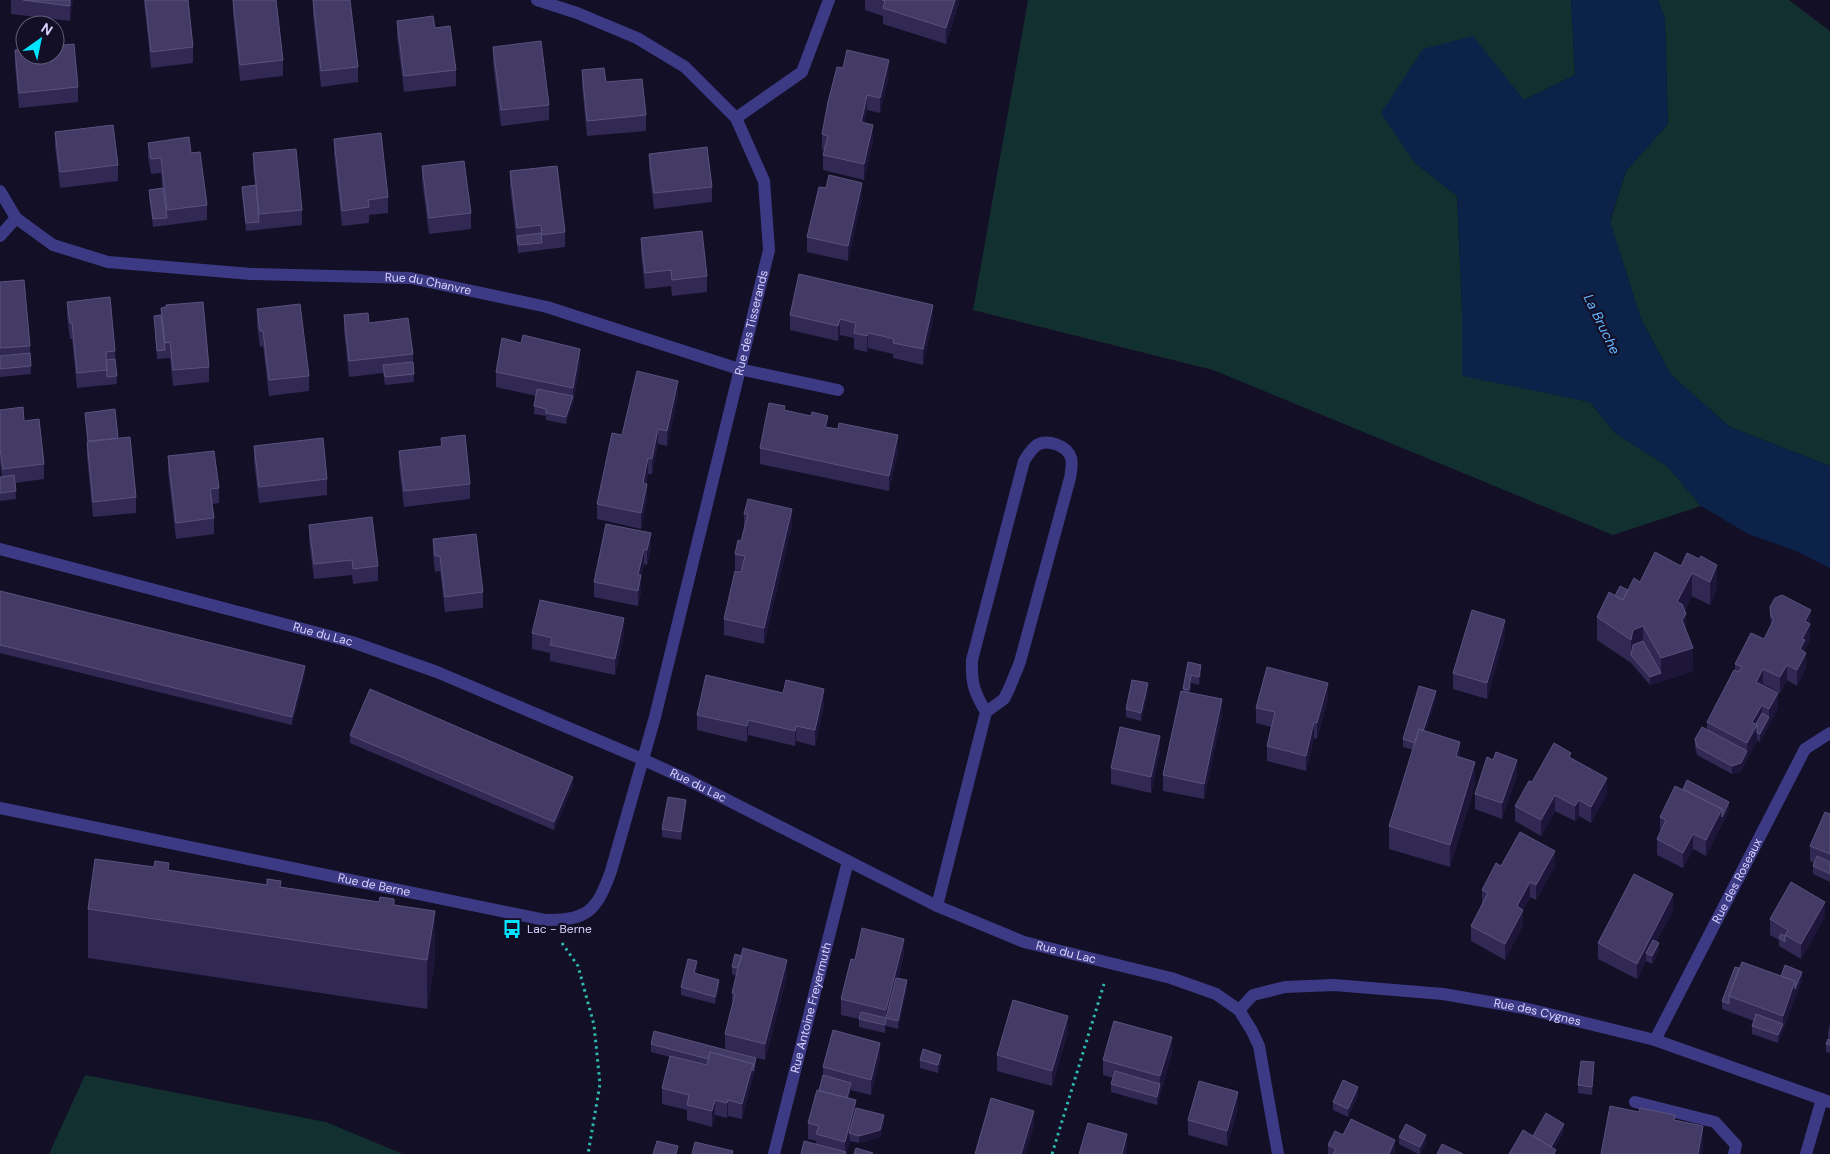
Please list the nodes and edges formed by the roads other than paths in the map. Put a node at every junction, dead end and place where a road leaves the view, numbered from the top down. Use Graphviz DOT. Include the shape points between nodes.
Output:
graph roads {
  1 [pos="537,0"];
  2 [pos="829,0"];
  3 [pos="736,118"];
  4 [pos="0,191"];
  5 [pos="16,218"];
  6 [pos="0,236"];
  7 [pos="739,369"];
  8 [pos="838,390"];
  9 [pos="0,550"];
  10 [pos="986,712"];
  11 [pos="1830,733"];
  12 [pos="642,759"];
  13 [pos="0,808"];
  14 [pos="848,862"];
  15 [pos="937,906"];
  16 [pos="1239,1010"];
  17 [pos="1655,1040"];
  18 [pos="1826,1101"];
  19 [pos="1635,1102"];
  20 [pos="774,1154"];
  21 [pos="1278,1154"];
  22 [pos="1734,1154"];
  23 [pos="1806,1154"];
  1 -- 3 [label="street, Rue des Tisserands" via="637,38 685,67"];
  2 -- 3 [label="street" via="802,72"];
  3 -- 7 [label="street, Rue des Tisserands" via="764,181 768,250"];
  4 -- 5 [label="street, Rue du Chanvre"];
  5 -- 6 [label="street"];
  5 -- 7 [label="street, Rue du Chanvre" via="53,245 108,262 251,274 411,278 547,308"];
  7 -- 8 [label="street, Rue du Chanvre"];
  7 -- 12 [label="street, Rue des Tisserands" via="656,717"];
  9 -- 12 [label="street, Rue du Lac" via="352,642 445,676"];
  10 -- 10 [label="street" via="971,678 972,660 1024,461 1038,444 1050,442 1062,447 1070,456 1070,478 1020,662 1004,699"];
  10 -- 15 [label="street"];
  11 -- 17 [label="street, Rue des Roseaux" via="1805,749"];
  12 -- 13 [label="street, Rue de Berne" via="604,890 584,915 568,921 545,920"];
  12 -- 14 [label="street, Rue du Lac"];
  14 -- 15 [label="street, Rue du Lac"];
  14 -- 20 [label="street, Rue Antoine Freyermuth"];
  15 -- 16 [label="street, Rue du Lac" via="1024,942 1196,986 1216,994"];
  16 -- 17 [label="street, Rue des Cygnes" via="1253,995 1285,987 1334,985 1443,994 1524,1008"];
  16 -- 21 [label="street, Rue du Lac" via="1258,1046"];
  17 -- 18 [label="street, Rue des Cygnes"];
  18 -- 23 [label="street"];
  19 -- 22 [label="street" via="1715,1122 1736,1145"];
}
